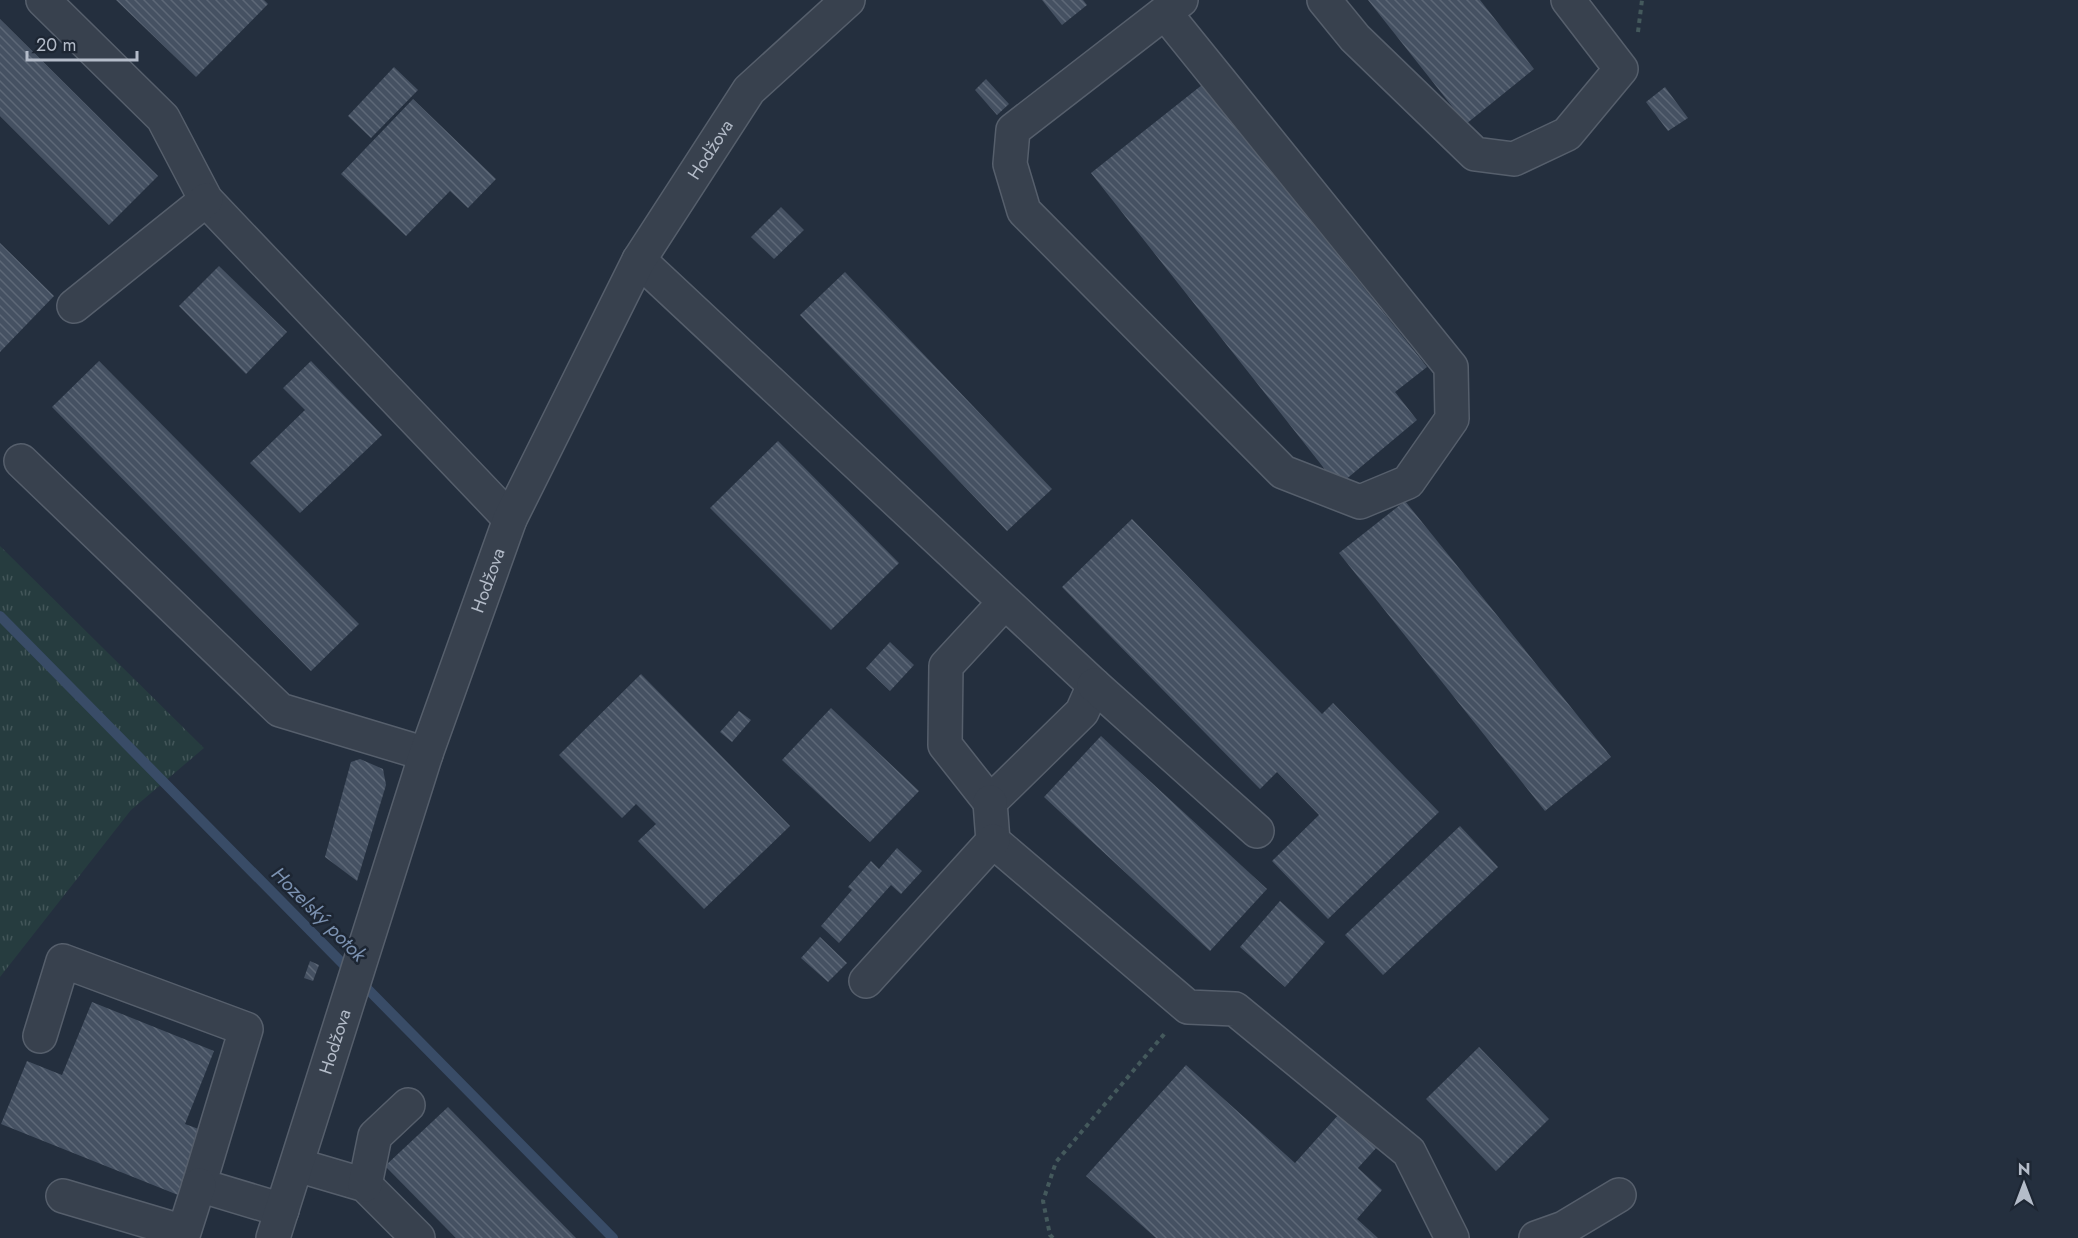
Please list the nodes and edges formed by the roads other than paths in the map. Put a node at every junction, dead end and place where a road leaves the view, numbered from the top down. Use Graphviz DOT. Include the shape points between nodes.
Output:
graph roads {
  1 [pos="43,0"];
  2 [pos="848,0"];
  3 [pos="1324,0"];
  4 [pos="1568,0"];
  5 [pos="1173,7"];
  6 [pos="206,200"];
  7 [pos="639,260"];
  8 [pos="74,306"];
  9 [pos="21,461"];
  10 [pos="510,519"];
  11 [pos="1005,602"];
  12 [pos="1094,685"];
  13 [pos="426,754"];
  14 [pos="990,802"];
  15 [pos="1257,831"];
  16 [pos="993,842"];
  17 [pos="866,981"];
  18 [pos="40,1036"];
  19 [pos="408,1105"];
  20 [pos="297,1165"];
  21 [pos="199,1185"];
  22 [pos="365,1185"];
  23 [pos="1620,1195"];
  24 [pos="63,1196"];
  25 [pos="277,1224"];
  26 [pos="418,1238"];
  27 [pos="1452,1238"];
  28 [pos="1536,1238"];
  1 -- 6 [label="street" via="163,118"];
  2 -- 7 [label="street, Hodžova" via="749,90"];
  3 -- 4 [label="street" via="1355,38 1475,154 1514,159 1567,134 1622,69"];
  5 -- 5 [label="street" via="1451,367 1452,419 1408,482 1360,502 1283,472 1024,211 1010,164 1013,130"];
  6 -- 8 [label="street"];
  6 -- 10 [label="street"];
  7 -- 10 [label="street, Hodžova"];
  7 -- 11 [label="street"];
  9 -- 13 [label="street" via="280,710"];
  10 -- 13 [label="street, Hodžova"];
  11 -- 12 [label="street"];
  11 -- 14 [label="street" via="946,666 945,745"];
  12 -- 14 [label="street" via="1082,712"];
  12 -- 15 [label="street"];
  13 -- 20 [label="street, Hodžova"];
  14 -- 16 [label="street"];
  16 -- 17 [label="street"];
  16 -- 27 [label="street" via="1188,1007 1235,1008 1409,1152"];
  18 -- 21 [label="street" via="63,961 246,1029"];
  19 -- 22 [label="street" via="375,1136"];
  20 -- 22 [label="street"];
  20 -- 25 [label="street, Hodžova"];
  21 -- 24 [label="street" via="184,1232"];
  21 -- 25 [label="street"];
  22 -- 26 [label="street"];
  23 -- 28 [label="street" via="1564,1228"];
}
